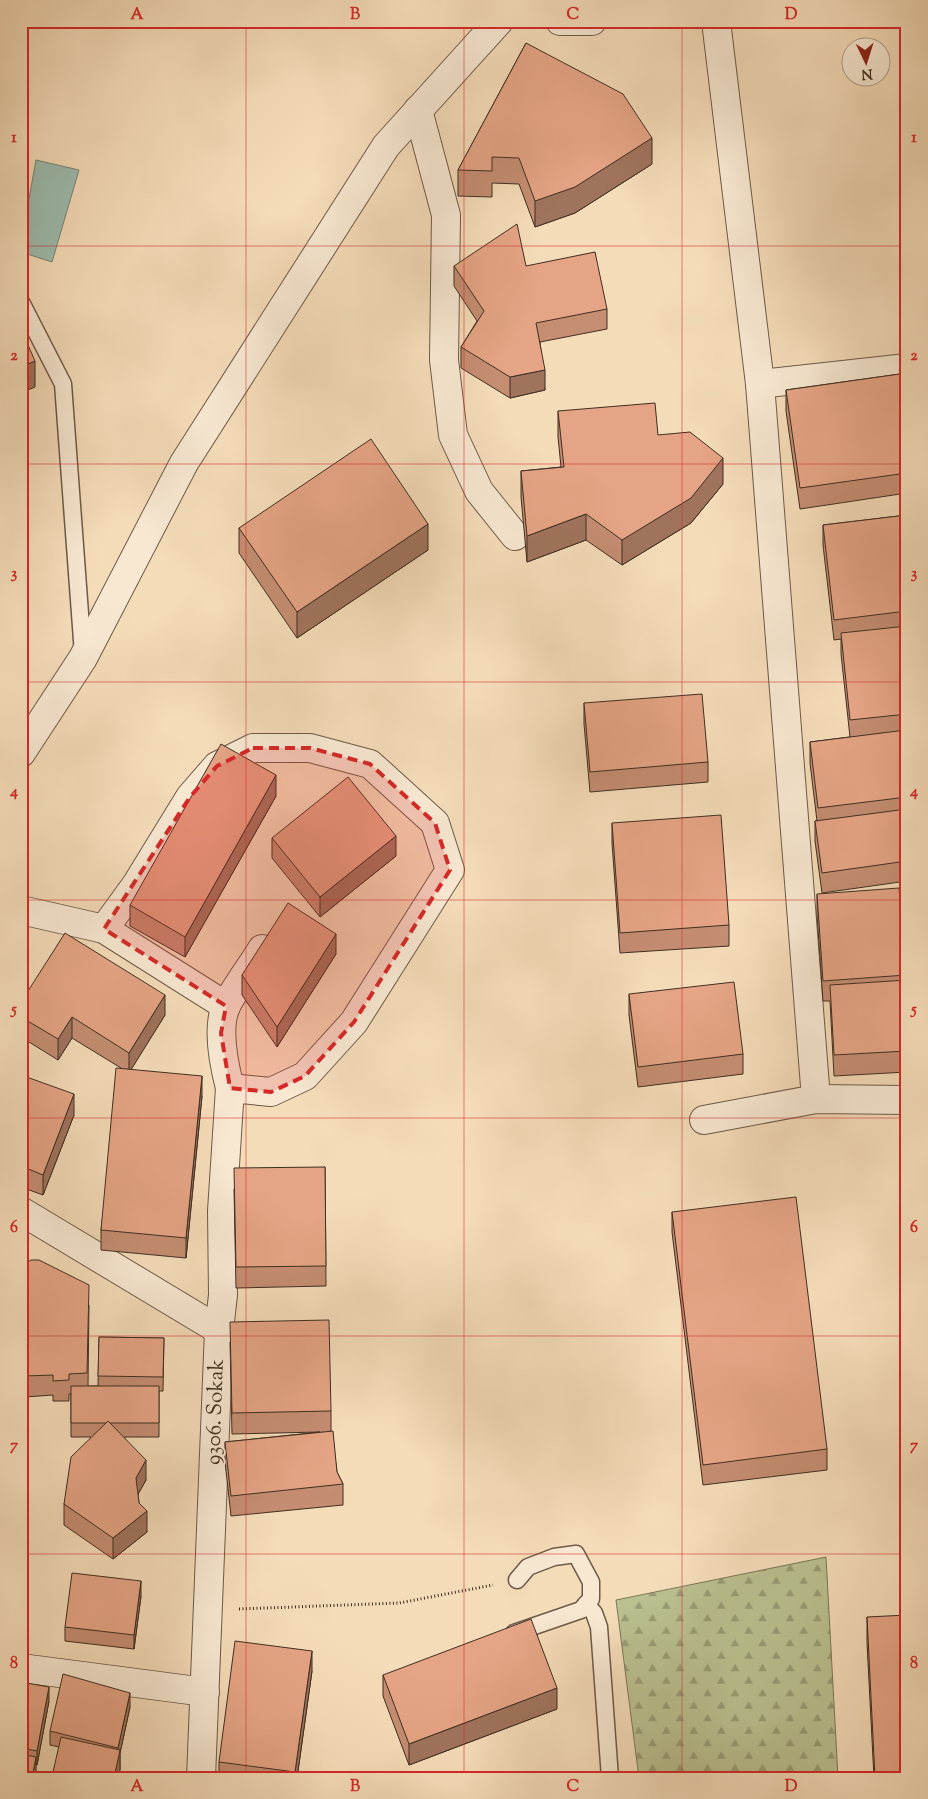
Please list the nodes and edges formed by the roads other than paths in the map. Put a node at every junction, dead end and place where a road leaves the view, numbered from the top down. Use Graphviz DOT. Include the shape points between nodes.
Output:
graph roads {
  1 [pos="499,21"];
  2 [pos="560,21"];
  3 [pos="592,21"];
  4 [pos="716,21"];
  5 [pos="418,110"];
  6 [pos="21,302"];
  7 [pos="907,368"];
  8 [pos="760,384"];
  9 [pos="514,536"];
  10 [pos="83,658"];
  11 [pos="21,753"];
  12 [pos="21,910"];
  13 [pos="277,926"];
  14 [pos="104,929"];
  15 [pos="226,1006"];
  16 [pos="230,1088"];
  17 [pos="816,1099"];
  18 [pos="907,1100"];
  19 [pos="704,1120"];
  20 [pos="21,1211"];
  21 [pos="219,1330"];
  22 [pos="517,1580"];
  23 [pos="586,1604"];
  24 [pos="499,1639"];
  25 [pos="21,1668"];
  26 [pos="204,1692"];
  27 [pos="201,1778"];
  28 [pos="610,1778"];
  1 -- 5 [label="street"];
  2 -- 3 [label="street"];
  4 -- 8 [label="street"];
  5 -- 9 [label="street" via="446,215 444,360 453,435 479,491"];
  5 -- 10 [label="street" via="386,146 184,463"];
  6 -- 10 [label="lane" via="63,384"];
  7 -- 8 [label="street"];
  8 -- 17 [label="street"];
  10 -- 11 [label="street"];
  12 -- 14 [label="street"];
  13 -- 15 [label="street"];
  14 -- 15 [label="street"];
  14 -- 16 [label="street" via="136,885 190,797 217,766 253,748 310,748 370,764 435,823 450,870 354,1022 305,1076 271,1092"];
  15 -- 16 [label="street, 9306. Sokak" via="221,1033"];
  16 -- 21 [label="street, 9306. Sokak"];
  17 -- 18 [label="street"];
  17 -- 19 [label="street"];
  20 -- 21 [label="street"];
  21 -- 26 [label="street, 9306. Sokak"];
  22 -- 23 [label="lane" via="528,1567 554,1557 576,1554 591,1582 591,1599"];
  23 -- 24 [label="lane" via="581,1610"];
  23 -- 28 [label="lane" via="594,1613 599,1627"];
  25 -- 26 [label="street"];
  26 -- 27 [label="street, 9306. Sokak"];
}
